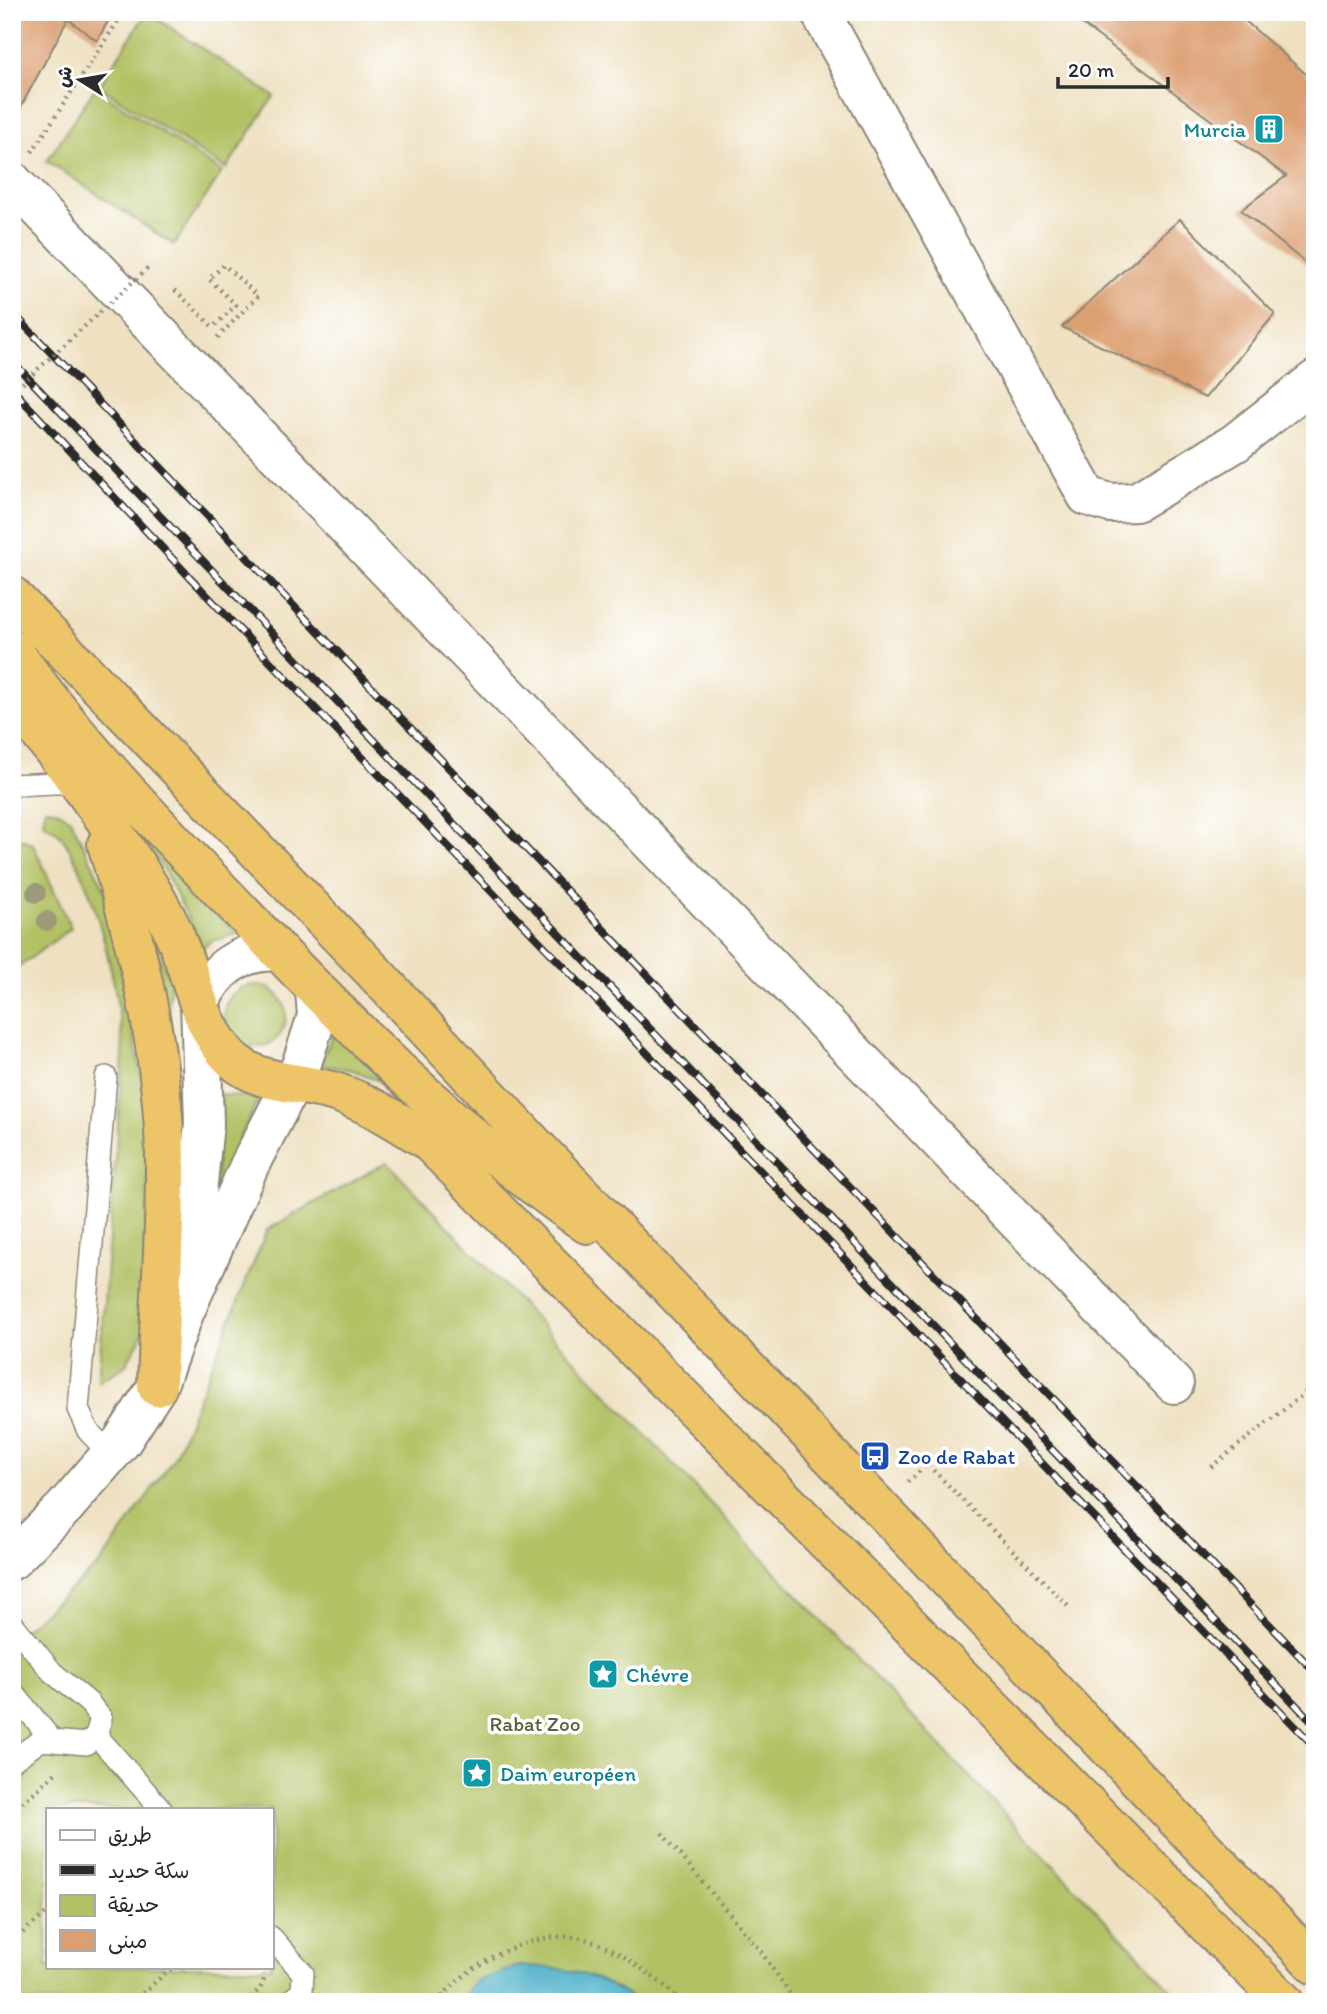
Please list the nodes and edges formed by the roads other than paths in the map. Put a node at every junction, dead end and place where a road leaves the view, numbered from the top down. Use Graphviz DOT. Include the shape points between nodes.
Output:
graph roads {
  1 [pos="820,12"];
  2 [pos="12,181"];
  3 [pos="1315,380"];
  4 [pos="12,596"];
  5 [pos="12,649"];
  6 [pos="12,699"];
  7 [pos="12,785"];
  8 [pos="86,793"];
  9 [pos="278,951"];
  10 [pos="315,990"];
  11 [pos="200,1002"];
  12 [pos="106,1077"];
  13 [pos="291,1082"];
  14 [pos="638,1253"];
  15 [pos="185,1311"];
  16 [pos="1174,1384"];
  17 [pos="157,1387"];
  18 [pos="110,1454"];
  19 [pos="12,1559"];
  20 [pos="12,1623"];
  21 [pos="12,1691"];
  22 [pos="99,1727"];
  23 [pos="43,1741"];
  24 [pos="12,1761"];
  25 [pos="160,1808"];
  26 [pos="273,1939"];
  27 [pos="1315,1965"];
  28 [pos="290,2002"];
  29 [pos="1284,2002"];
  1 -- 3 [label="street" via="1087,496 1110,503 1136,502 1235,443"];
  2 -- 16 [label="street"];
  4 -- 14 [label="highway"];
  5 -- 9 [label="highway" via="122,788"];
  6 -- 8 [label="highway"];
  7 -- 8 [label="lane"];
  8 -- 11 [label="highway" via="151,889"];
  8 -- 17 [label="highway" via="130,922 145,990 160,1101 165,1156"];
  9 -- 10 [label="highway"];
  9 -- 11 [label="street" via="246,954 231,961 207,986"];
  10 -- 13 [label="street" via="314,1029"];
  10 -- 14 [label="highway" via="433,1104 509,1169 597,1231"];
  11 -- 13 [label="highway" via="211,1032 234,1061 264,1078"];
  11 -- 15 [label="street" via="202,1155"];
  12 -- 18 [label="lane" via="78,1409 88,1431"];
  13 -- 15 [label="street"];
  13 -- 29 [label="highway" via="363,1102 427,1140"];
  14 -- 27 [label="highway"];
  15 -- 17 [label="street"];
  17 -- 18 [label="street"];
  18 -- 19 [label="street"];
  20 -- 22 [label="lane" via="52,1672 89,1703"];
  21 -- 23 [label="lane"];
  22 -- 23 [label="lane" via="86,1744"];
  22 -- 25 [label="lane"];
  23 -- 24 [label="lane"];
  26 -- 28 [label="lane" via="303,1973 302,1991"];
}
